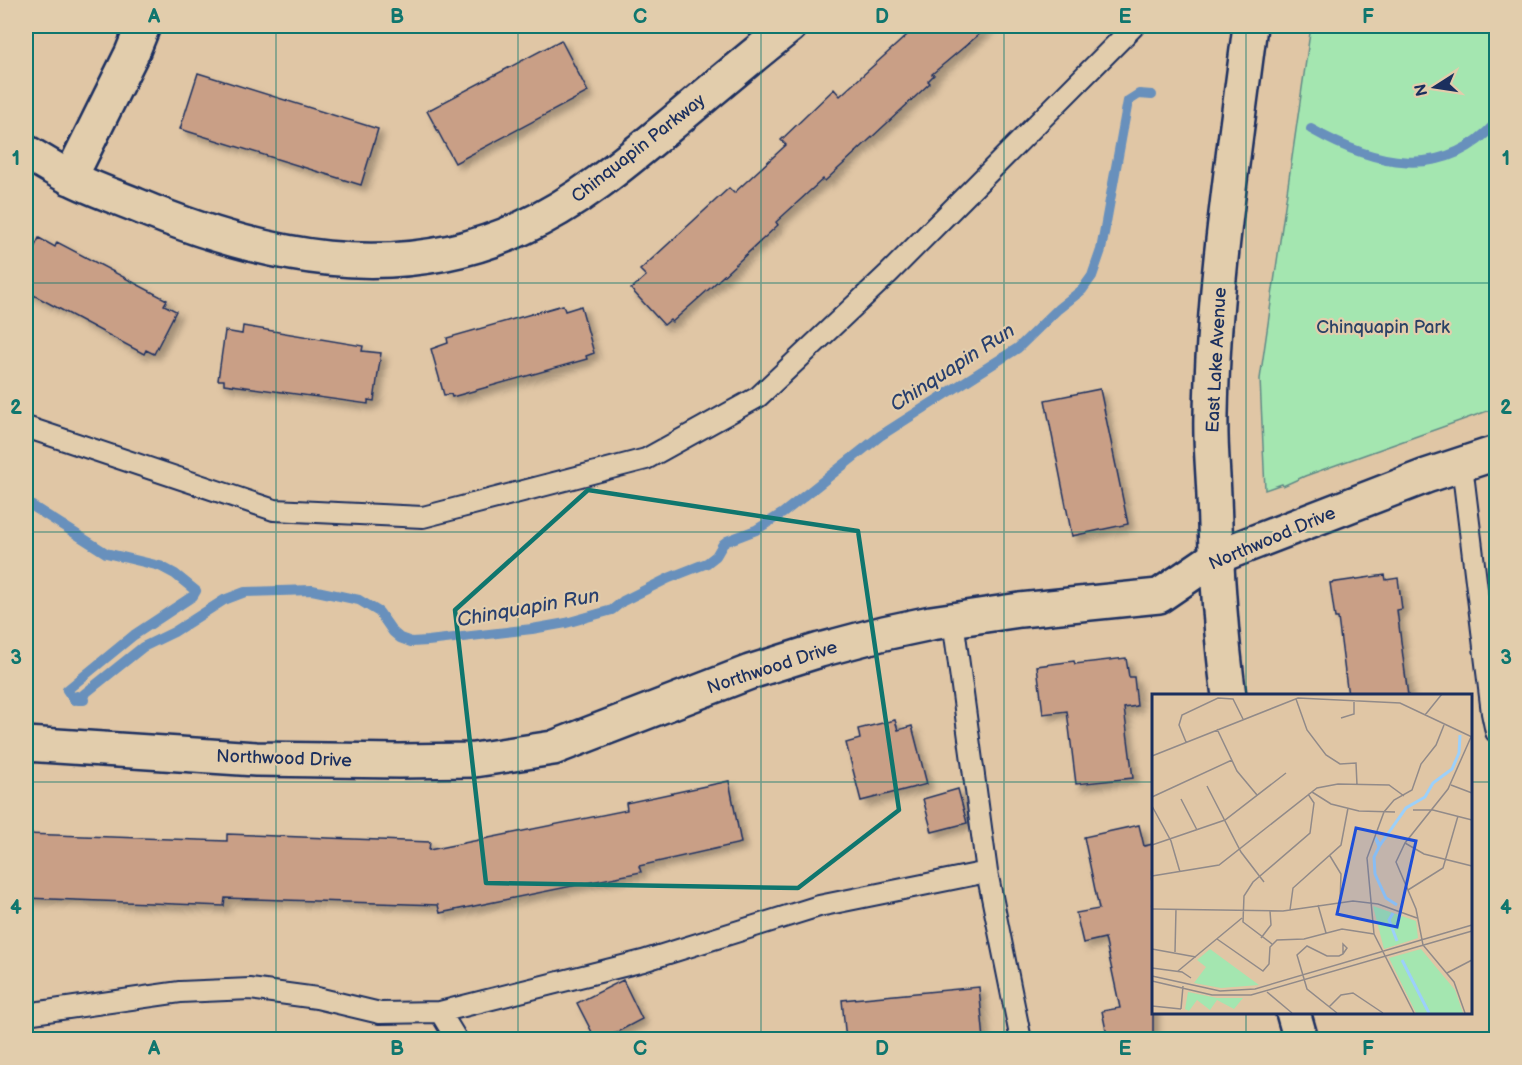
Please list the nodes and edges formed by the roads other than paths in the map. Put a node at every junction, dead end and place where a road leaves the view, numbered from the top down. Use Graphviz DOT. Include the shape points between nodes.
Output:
graph roads {
  1 [pos="143,26"];
  2 [pos="790,26"];
  3 [pos="1134,26"];
  4 [pos="1250,26"];
  5 [pos="26,152"];
  6 [pos="70,178"];
  7 [pos="26,427"];
  8 [pos="1497,453"];
  9 [pos="1462,465"];
  10 [pos="1216,557"];
  11 [pos="953,620"];
  12 [pos="1229,694"];
  13 [pos="1497,732"];
  14 [pos="26,744"];
  15 [pos="987,872"];
  16 [pos="440,1012"];
  17 [pos="26,1014"];
  18 [pos="1294,1014"];
  19 [pos="457,1040"];
  20 [pos="1021,1040"];
  21 [pos="1301,1040"];
  1 -- 6 [label="street"];
  2 -- 6 [label="street, Chinquapin Parkway" via="629,160 570,201 512,232 438,255 389,261 335,260 264,249 186,226"];
  3 -- 7 [label="lane" via="889,273 758,398 646,459 423,517 274,510"];
  4 -- 10 [label="street, East Lake Avenue" via="1227,216 1210,416"];
  5 -- 6 [label="street, Chinquapin Parkway"];
  8 -- 9 [label="street, Northwood Drive"];
  9 -- 10 [label="street, Northwood Drive"];
  9 -- 13 [label="lane"];
  10 -- 11 [label="street, Northwood Drive" via="1158,596"];
  10 -- 12 [label="street, East Lake Avenue"];
  11 -- 14 [label="street, Northwood Drive" via="884,633 770,665 553,748 474,760 256,759"];
  11 -- 15 [label="lane"];
  15 -- 16 [label="lane" via="819,906 643,961"];
  15 -- 20 [label="lane"];
  16 -- 17 [label="lane" via="380,1013 317,998 249,989 180,992"];
  16 -- 19 [label="lane"];
  18 -- 21 [label="street"];
}
